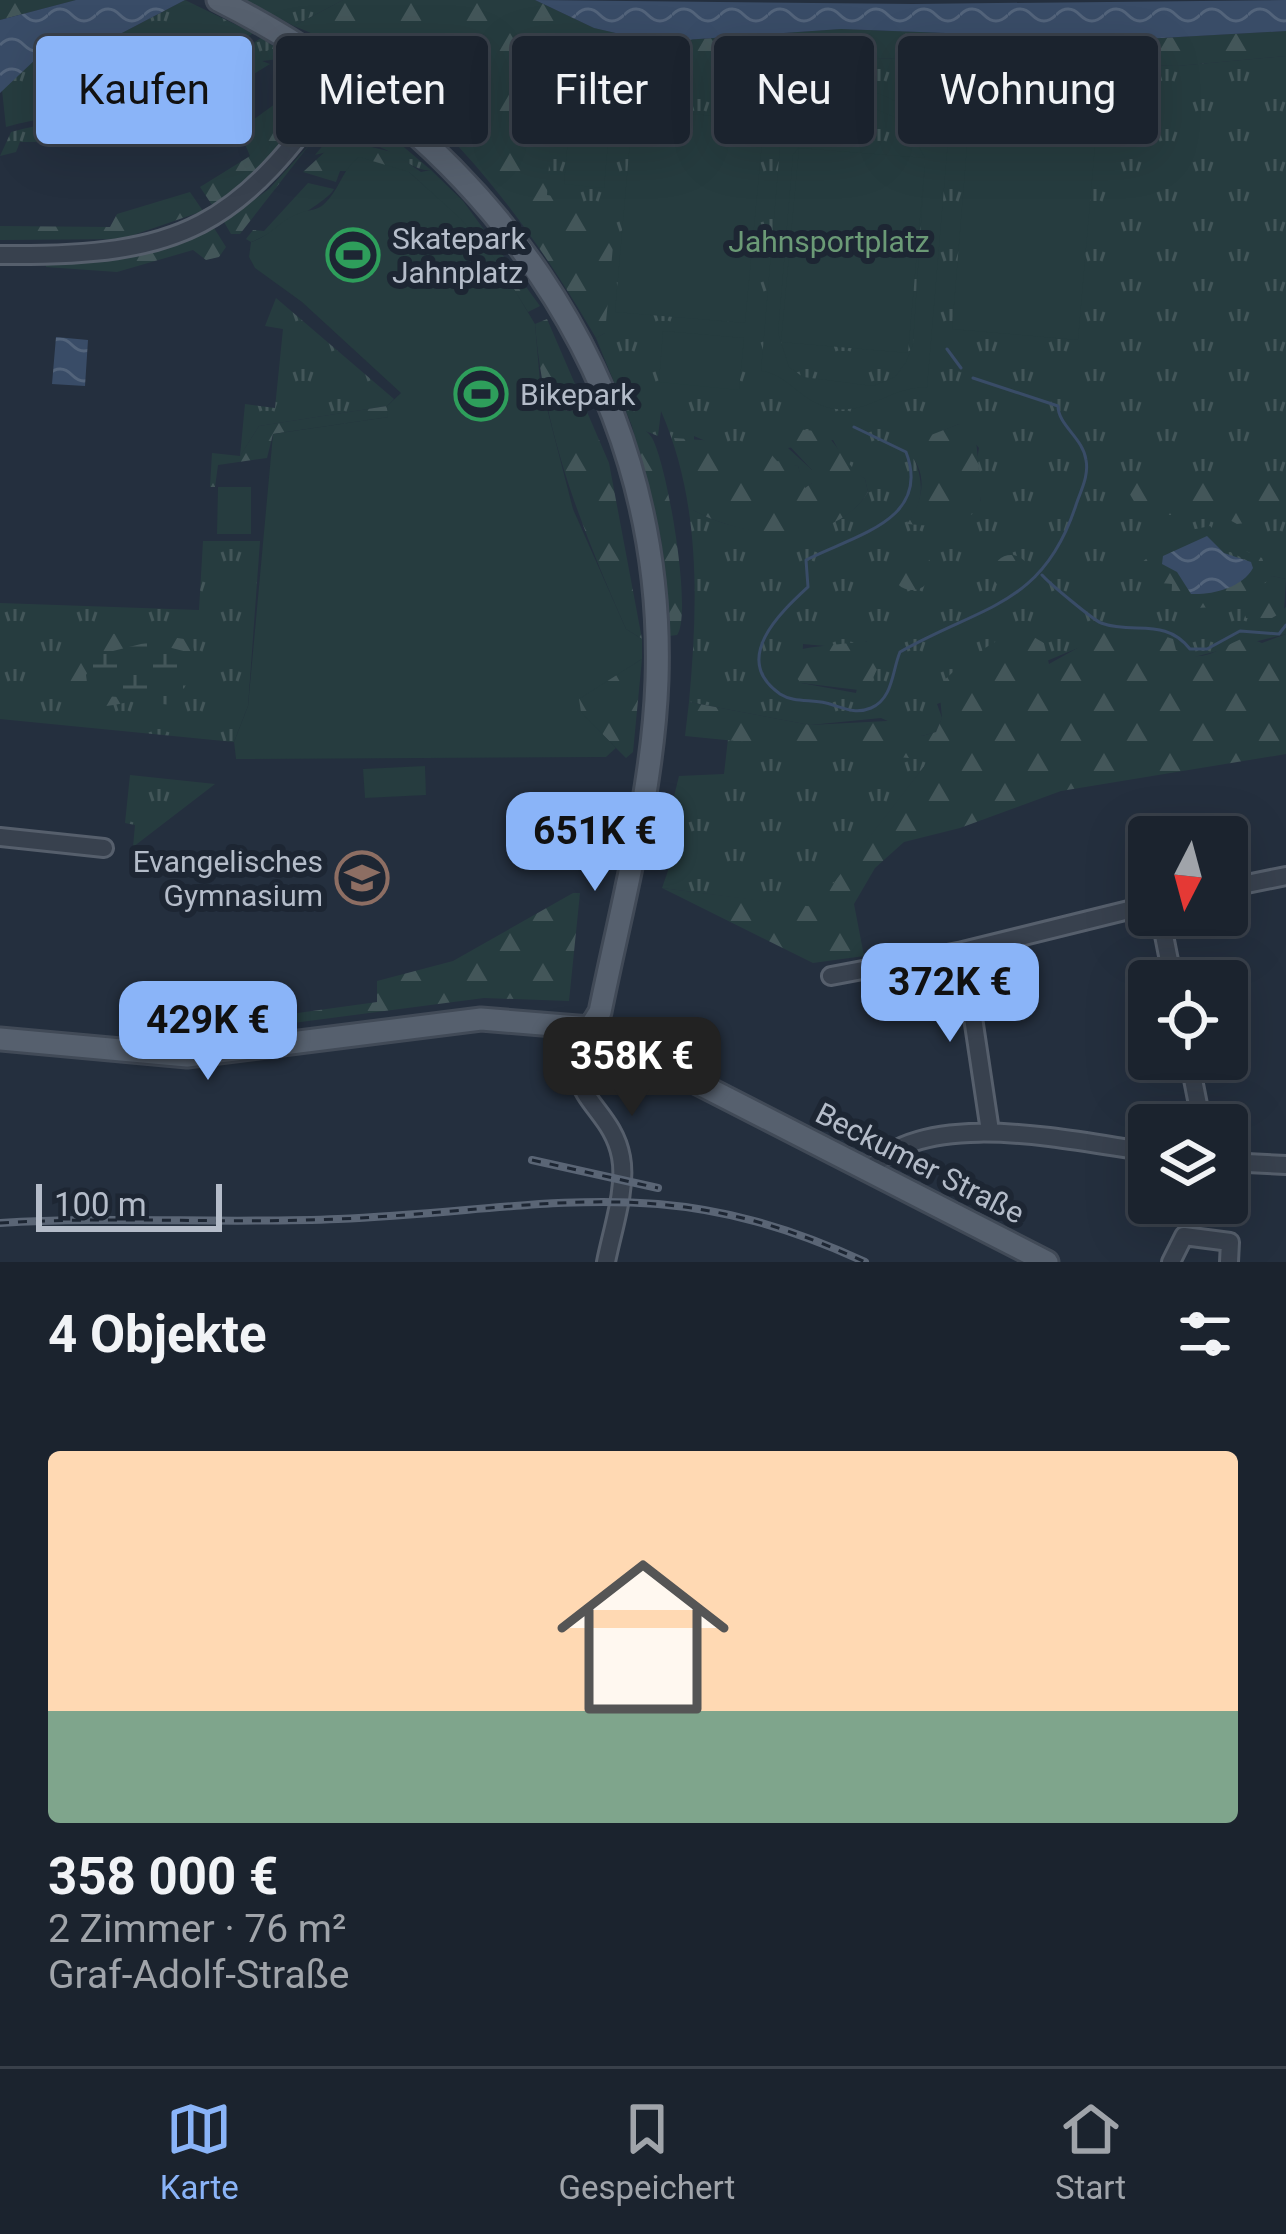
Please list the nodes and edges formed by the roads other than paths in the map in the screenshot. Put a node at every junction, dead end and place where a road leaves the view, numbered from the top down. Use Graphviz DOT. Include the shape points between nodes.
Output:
graph roads {
  1 [pos="218,0"];
  2 [pos="284,36"];
  3 [pos="296,144"];
  4 [pos="430,144"];
  5 [pos="0,255"];
  6 [pos="0,837"];
  7 [pos="104,848"];
  8 [pos="1286,876"];
  9 [pos="1248,884"];
  10 [pos="1128,910"];
  11 [pos="963,952"];
  12 [pos="831,976"];
  13 [pos="590,1028"];
  14 [pos="0,1039"];
  15 [pos="990,1131"];
  16 [pos="1128,1149"];
  17 [pos="1248,1163"];
  18 [pos="1286,1165"];
  19 [pos="869,1172"];
  20 [pos="606,1262"];
  21 [pos="1047,1262"];
  22 [pos="1171,1262"];
  23 [pos="1229,1262"];
  1 -- 2 [label="main road"];
  3 -- 5 [label="street" via="202,225 125,252"];
  4 -- 13 [label="main road" via="529,256 569,320 628,458 646,540 657,676 643,800"];
  6 -- 7 [label="street"];
  8 -- 9 [label="street"];
  10 -- 11 [label="street"];
  11 -- 12 [label="street"];
  11 -- 15 [label="street"];
  13 -- 14 [label="main road, Beckumer Straße" via="481,1019 188,1056"];
  13 -- 19 [label="main road, Beckumer Straße"];
  13 -- 20 [label="street" via="578,1080 622,1162"];
  15 -- 16 [label="street"];
  15 -- 19 [label="street" via="905,1146"];
  17 -- 18 [label="street"];
  19 -- 21 [label="main road, Beckumer Straße"];
  22 -- 23 [label="street" via="1184,1236 1230,1242"];
}
